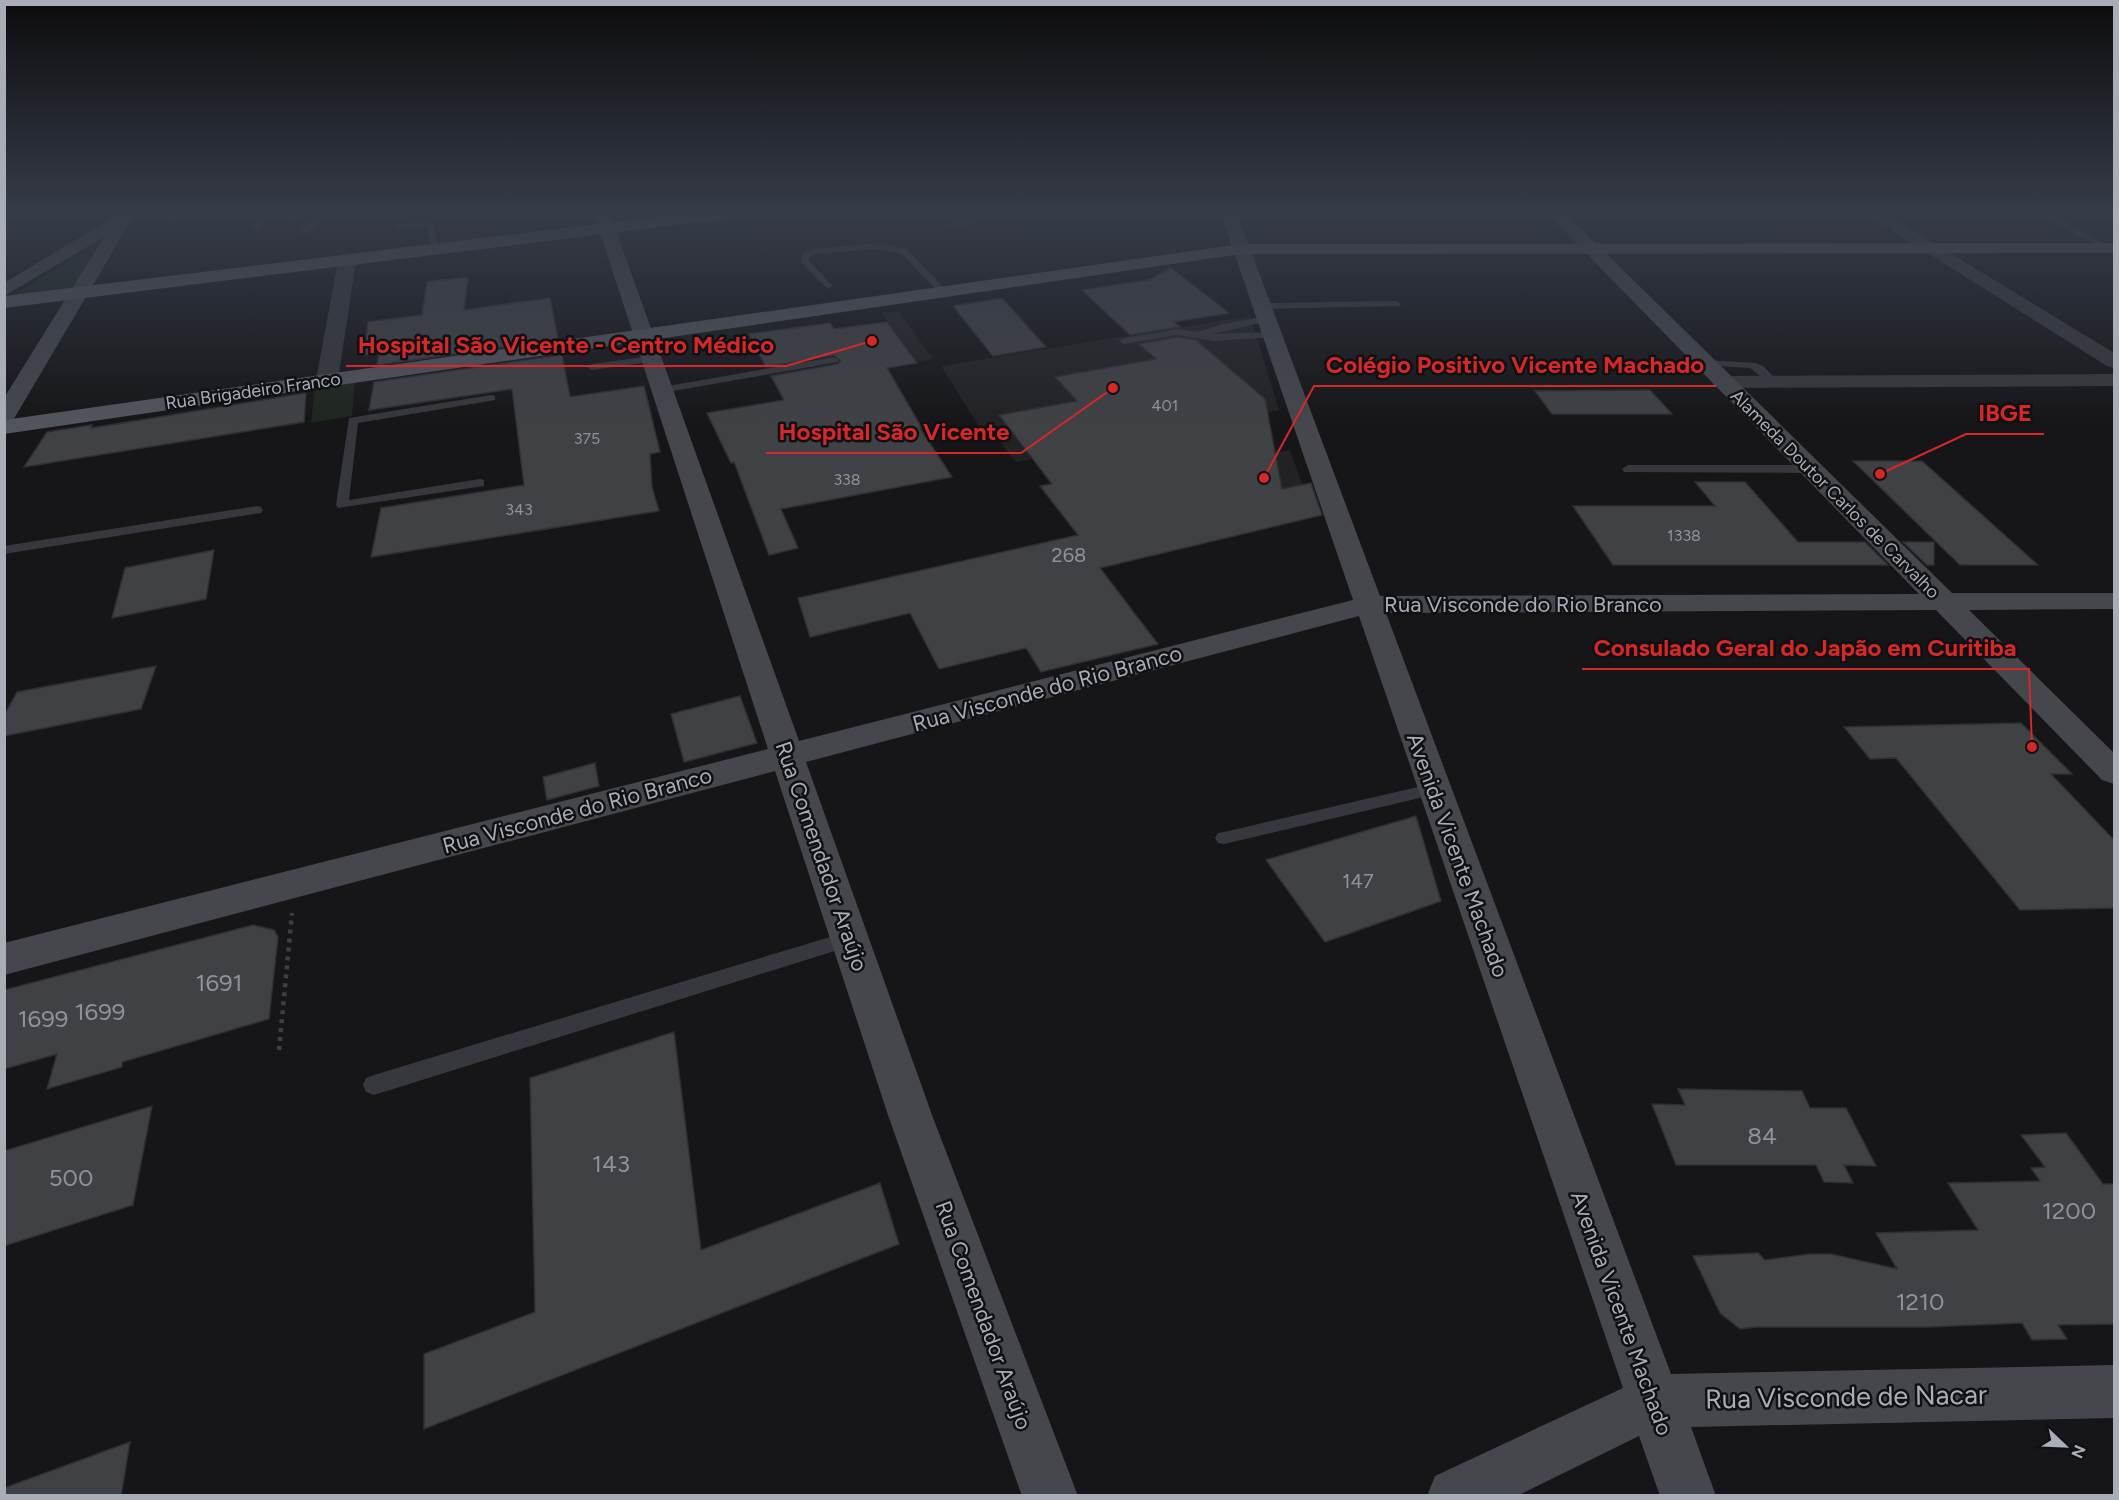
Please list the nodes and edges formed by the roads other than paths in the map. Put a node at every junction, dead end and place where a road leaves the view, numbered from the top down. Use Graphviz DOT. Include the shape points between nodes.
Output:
graph roads {
  1 [pos="86,284"];
  2 [pos="155,284"];
  3 [pos="343,284"];
  4 [pos="625,284"];
  5 [pos="935,284"];
  6 [pos="998,284"];
  7 [pos="1254,284"];
  8 [pos="1626,284"];
  9 [pos="1988,284"];
  10 [pos="943,292"];
  11 [pos="80,293"];
  12 [pos="4,302"];
  13 [pos="1396,304"];
  14 [pos="1267,320"];
  15 [pos="1199,336"];
  16 [pos="1124,341"];
  17 [pos="834,360"];
  18 [pos="652,361"];
  19 [pos="2115,362"];
  20 [pos="1705,363"];
  21 [pos="592,367"];
  22 [pos="327,380"];
  23 [pos="2115,380"];
  24 [pos="1773,381"];
  25 [pos="1723,382"];
  26 [pos="491,398"];
  27 [pos="4,417"];
  28 [pos="4,427"];
  29 [pos="1628,469"];
  30 [pos="1810,469"];
  31 [pos="480,483"];
  32 [pos="257,510"];
  33 [pos="4,550"];
  34 [pos="2115,601"];
  35 [pos="1944,602"];
  36 [pos="1368,605"];
  37 [pos="788,756"];
  38 [pos="2115,772"];
  39 [pos="1435,789"];
  40 [pos="1224,838"];
  41 [pos="850,939"];
  42 [pos="4,959"];
  43 [pos="374,1085"];
  44 [pos="2115,1392"];
  45 [pos="1654,1401"];
  46 [pos="1050,1496"];
  47 [pos="1455,1496"];
  48 [pos="1688,1496"];
  1 -- 11 [label="street"];
  2 -- 11 [label="main road"];
  3 -- 22 [label="street"];
  4 -- 18 [label="street, Rua Comendador Araújo"];
  5 -- 10 [label="lane"];
  6 -- 10 [label="main road, Rua Brigadeiro Franco"];
  7 -- 14 [label="street, Avenida Vicente Machado"];
  8 -- 20 [label="street, Alameda Doutor Carlos de Carvalho"];
  9 -- 19 [label="street"];
  10 -- 18 [label="main road, Rua Brigadeiro Franco"];
  11 -- 12 [label="main road"];
  11 -- 27 [label="street"];
  13 -- 14 [label="lane"];
  14 -- 15 [label="lane" via="1208,330"];
  14 -- 15 [label="lane" via="1214,338"];
  14 -- 36 [label="street, Avenida Vicente Machado"];
  15 -- 16 [label="lane" via="1178,332"];
  17 -- 18 [label="lane"];
  18 -- 21 [label="lane"];
  18 -- 22 [label="main road, Rua Brigadeiro Franco"];
  18 -- 37 [label="street, Rua Comendador Araújo"];
  20 -- 24 [label="lane" via="1752,365"];
  20 -- 25 [label="street, Alameda Doutor Carlos de Carvalho"];
  22 -- 28 [label="main road, Rua Brigadeiro Franco"];
  23 -- 24 [label="street"];
  24 -- 25 [label="street"];
  25 -- 30 [label="street, Alameda Doutor Carlos de Carvalho"];
  26 -- 31 [label="lane" via="354,420 342,505"];
  29 -- 30 [label="lane"];
  30 -- 35 [label="street, Alameda Doutor Carlos de Carvalho"];
  32 -- 33 [label="lane"];
  34 -- 35 [label="street, Rua Visconde do Rio Branco"];
  35 -- 36 [label="street, Rua Visconde do Rio Branco"];
  35 -- 38 [label="street, Alameda Doutor Carlos de Carvalho"];
  36 -- 37 [label="street, Rua Visconde do Rio Branco"];
  36 -- 39 [label="street, Avenida Vicente Machado"];
  37 -- 41 [label="street, Rua Comendador Araújo"];
  37 -- 42 [label="street, Rua Visconde do Rio Branco"];
  39 -- 40 [label="lane"];
  39 -- 45 [label="street, Avenida Vicente Machado"];
  41 -- 43 [label="lane"];
  41 -- 46 [label="street, Rua Comendador Araújo"];
  44 -- 45 [label="street, Rua Visconde de Nacar"];
  45 -- 47 [label="street, Rua Visconde de Nacar"];
  45 -- 48 [label="street, Avenida Vicente Machado"];
}
